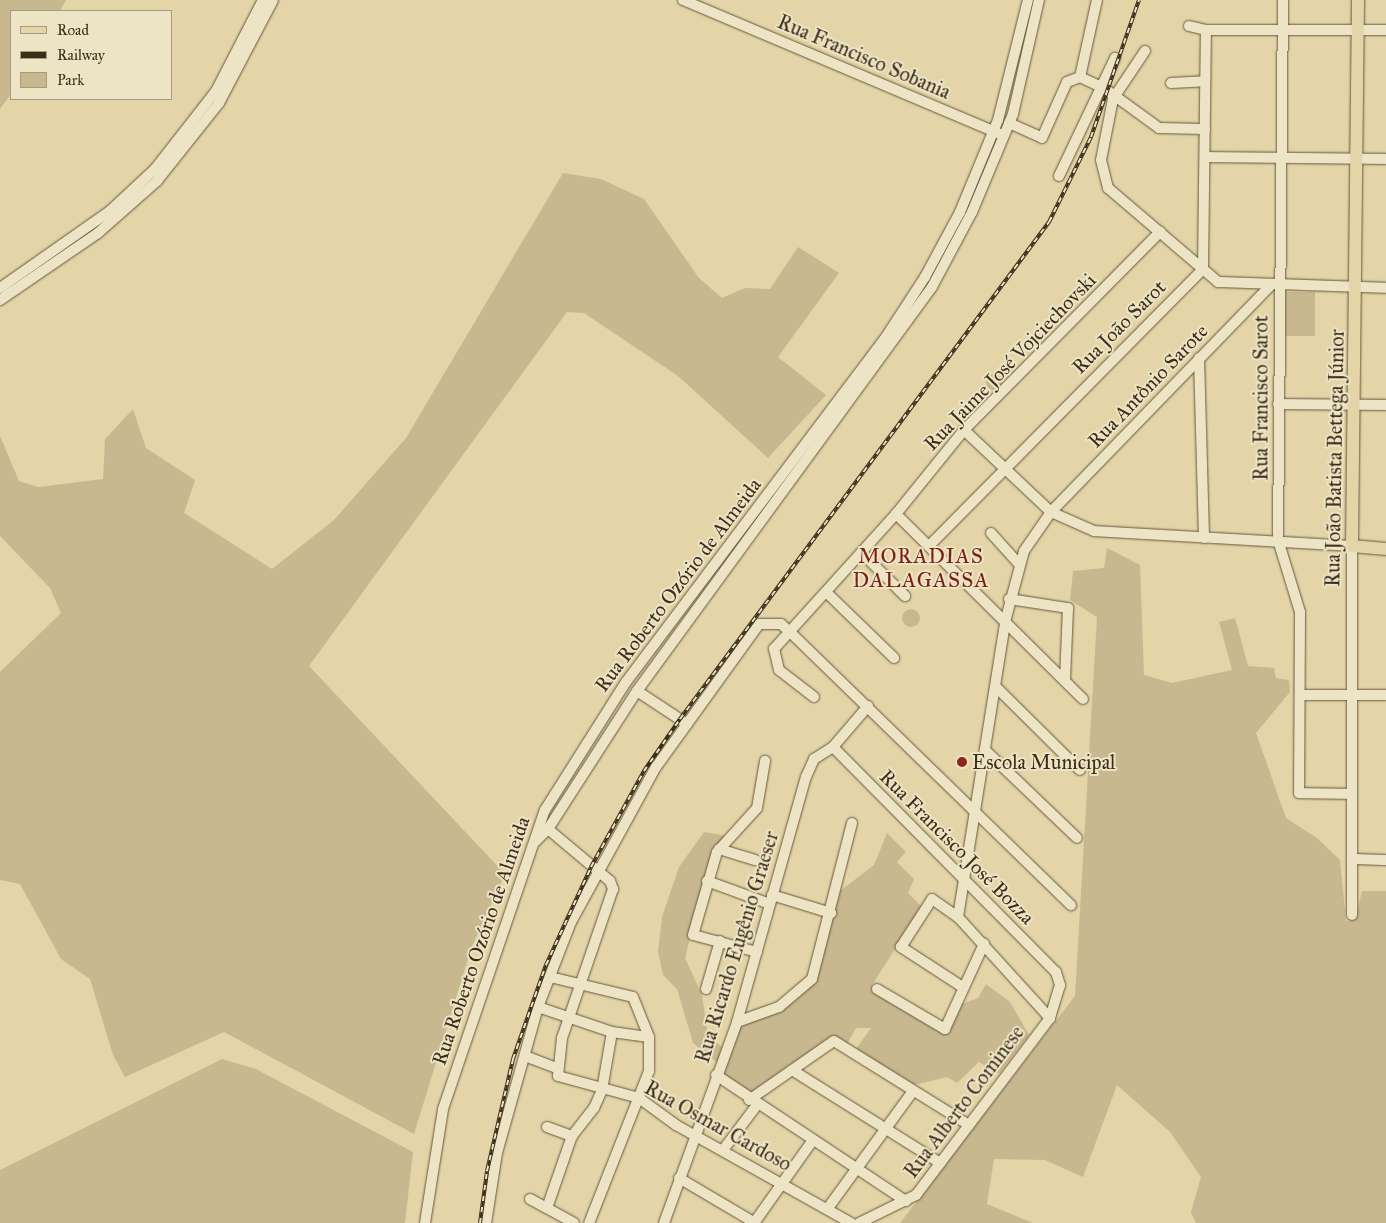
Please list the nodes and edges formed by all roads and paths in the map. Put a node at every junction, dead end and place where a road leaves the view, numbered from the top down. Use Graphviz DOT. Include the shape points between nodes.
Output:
graph roads {
  1 [pos="263,0"];
  2 [pos="273,0"];
  3 [pos="683,0"];
  4 [pos="1028,0"];
  5 [pos="1039,0"];
  6 [pos="1097,0"];
  7 [pos="1283,0"];
  8 [pos="1358,0"];
  9 [pos="1190,26"];
  10 [pos="1206,30"];
  11 [pos="1358,30"];
  12 [pos="1386,30"];
  13 [pos="1283,31"];
  14 [pos="1026,33"];
  15 [pos="1145,51"];
  16 [pos="1115,58"];
  17 [pos="1080,77"];
  18 [pos="1205,81"];
  19 [pos="1171,83"];
  20 [pos="1104,88"];
  21 [pos="1113,98"];
  22 [pos="1009,123"];
  23 [pos="1205,129"];
  24 [pos="999,133"];
  25 [pos="984,156"];
  26 [pos="1206,157"];
  27 [pos="1283,157"];
  28 [pos="1386,159"];
  29 [pos="994,160"];
  30 [pos="1357,160"];
  31 [pos="1058,176"];
  32 [pos="955,222"];
  33 [pos="965,227"];
  34 [pos="1160,232"];
  35 [pos="1203,269"];
  36 [pos="922,282"];
  37 [pos="1274,286"];
  38 [pos="932,287"];
  39 [pos="0,288"];
  40 [pos="1356,288"];
  41 [pos="1386,288"];
  42 [pos="0,300"];
  43 [pos="903,321"];
  44 [pos="1199,358"];
  45 [pos="1278,404"];
  46 [pos="1354,405"];
  47 [pos="1386,405"];
  48 [pos="964,430"];
  49 [pos="1004,467"];
  50 [pos="778,491"];
  51 [pos="1051,512"];
  52 [pos="896,514"];
  53 [pos="991,533"];
  54 [pos="1204,538"];
  55 [pos="1278,540"];
  56 [pos="929,546"];
  57 [pos="1352,546"];
  58 [pos="1386,549"];
  59 [pos="862,553"];
  60 [pos="1018,564"];
  61 [pos="826,592"];
  62 [pos="905,596"];
  63 [pos="1010,599"];
  64 [pos="1004,622"];
  65 [pos="790,632"];
  66 [pos="894,658"];
  67 [pos="1065,681"];
  68 [pos="996,687"];
  69 [pos="637,691"];
  70 [pos="1300,695"];
  71 [pos="1351,695"];
  72 [pos="1386,695"];
  73 [pos="814,697"];
  74 [pos="1083,699"];
  75 [pos="868,706"];
  76 [pos="687,724"];
  77 [pos="833,747"];
  78 [pos="986,750"];
  79 [pos="765,761"];
  80 [pos="1080,770"];
  81 [pos="1351,794"];
  82 [pos="976,814"];
  83 [pos="852,823"];
  84 [pos="548,828"];
  85 [pos="1077,838"];
  86 [pos="533,844"];
  87 [pos="719,850"];
  88 [pos="1352,859"];
  89 [pos="755,860"];
  90 [pos="1386,860"];
  91 [pos="596,872"];
  92 [pos="965,880"];
  93 [pos="707,881"];
  94 [pos="771,900"];
  95 [pos="1071,905"];
  96 [pos="831,913"];
  97 [pos="1352,916"];
  98 [pos="958,917"];
  99 [pos="720,941"];
  100 [pos="984,944"];
  101 [pos="757,952"];
  102 [pos="1056,972"];
  103 [pos="550,976"];
  104 [pos="581,983"];
  105 [pos="962,986"];
  106 [pos="706,989"];
  107 [pos="877,989"];
  108 [pos="538,1007"];
  109 [pos="1050,1018"];
  110 [pos="568,1019"];
  111 [pos="737,1022"];
  112 [pos="612,1032"];
  113 [pos="649,1038"];
  114 [pos="525,1056"];
  115 [pos="792,1070"];
  116 [pos="559,1073"];
  117 [pos="716,1076"];
  118 [pos="602,1090"];
  119 [pos="914,1091"];
  120 [pos="639,1098"];
  121 [pos="753,1103"];
  122 [pos="968,1125"];
  123 [pos="547,1127"];
  124 [pos="888,1127"];
  125 [pos="693,1134"];
  126 [pos="572,1136"];
  127 [pos="813,1140"];
  128 [pos="722,1150"];
  129 [pos="940,1163"];
  130 [pos="858,1169"];
  131 [pos="679,1178"];
  132 [pos="782,1182"];
  133 [pos="530,1199"];
  134 [pos="906,1201"];
  135 [pos="548,1208"];
  136 [pos="828,1208"];
  137 [pos="425,1223"];
  138 [pos="486,1223"];
  139 [pos="574,1223"];
  140 [pos="589,1223"];
  141 [pos="664,1223"];
  142 [pos="754,1223"];
  143 [pos="851,1223"];
  144 [pos="859,1223"];
  1 -- 39 [label="street" via="220,84 155,169 110,211"];
  2 -- 42 [label="street" via="219,103 157,181 98,233"];
  3 -- 24 [label="street, Rua Francisco Sobania"];
  4 -- 14 [label="street, Rua Roberto Ozório de Almeida"];
  5 -- 14 [label="street"];
  6 -- 17 [label="street"];
  7 -- 13 [label="street, Rua Francisco Sarot"];
  8 -- 11 [label="main road, Rua João Batista Bettega Júnior"];
  9 -- 10 [label="street"];
  10 -- 13 [label="street"];
  10 -- 18 [label="street"];
  11 -- 12 [label="street"];
  11 -- 13 [label="street"];
  11 -- 30 [label="main road, Rua João Batista Bettega Júnior"];
  13 -- 27 [label="street, Rua Francisco Sarot"];
  14 -- 22 [label="street"];
  14 -- 24 [label="street, Rua Roberto Ozório de Almeida"];
  15 -- 21 [label="street"];
  16 -- 20 [label="street"];
  17 -- 20 [label="street"];
  17 -- 22 [label="street" via="1067,82 1042,138"];
  18 -- 19 [label="street"];
  18 -- 23 [label="street"];
  20 -- 21 [label="street"];
  20 -- 31 [label="street"];
  21 -- 23 [label="street" via="1159,128"];
  21 -- 34 [label="street" via="1101,160 1108,188"];
  22 -- 24 [label="street"];
  23 -- 26 [label="street"];
  24 -- 25 [label="street, Rua Roberto Ozório de Almeida"];
  24 -- 29 [label="street"];
  25 -- 29 [label="street"];
  25 -- 32 [label="street, Rua Roberto Ozório de Almeida"];
  26 -- 27 [label="street"];
  26 -- 35 [label="street"];
  27 -- 30 [label="street"];
  27 -- 37 [label="street, Rua Francisco Sarot"];
  28 -- 30 [label="street"];
  29 -- 33 [label="street"];
  30 -- 40 [label="main road, Rua João Batista Bettega Júnior"];
  32 -- 33 [label="street"];
  32 -- 36 [label="street, Rua Roberto Ozório de Almeida"];
  33 -- 38 [label="street"];
  34 -- 35 [label="street"];
  34 -- 48 [label="street, Rua Jaime José Vojciechovski"];
  35 -- 37 [label="street" via="1226,284"];
  35 -- 49 [label="street, Rua João Sarot"];
  36 -- 38 [label="street"];
  36 -- 43 [label="street, Rua Roberto Ozório de Almeida"];
  37 -- 40 [label="street"];
  37 -- 44 [label="street, Rua Antônio Sarote"];
  37 -- 45 [label="street, Rua Francisco Sarot"];
  38 -- 43 [label="street"];
  40 -- 41 [label="street"];
  40 -- 46 [label="main road, Rua João Batista Bettega Júnior"];
  43 -- 50 [label="street, Rua Roberto Ozório de Almeida"];
  44 -- 51 [label="street, Rua Antônio Sarote"];
  44 -- 54 [label="street"];
  45 -- 46 [label="street"];
  45 -- 55 [label="street, Rua Francisco Sarot"];
  46 -- 47 [label="street"];
  46 -- 57 [label="main road, Rua João Batista Bettega Júnior"];
  48 -- 49 [label="street"];
  48 -- 52 [label="street, Rua Jaime José Vojciechovski"];
  49 -- 51 [label="street"];
  49 -- 56 [label="street, Rua João Sarot"];
  50 -- 69 [label="street"];
  50 -- 86 [label="street, Rua Roberto Ozório de Almeida" via="606,712 545,810"];
  51 -- 54 [label="street" via="1094,531"];
  51 -- 60 [label="street, Rua Antônio Sarote"];
  52 -- 56 [label="street"];
  52 -- 59 [label="street, Rua Jaime José Vojciechovski"];
  53 -- 60 [label="street"];
  54 -- 55 [label="street"];
  55 -- 57 [label="street"];
  55 -- 70 [label="street, Rua Francisco Sarot" via="1300,612"];
  56 -- 64 [label="street"];
  57 -- 58 [label="main road"];
  57 -- 71 [label="street, Rua João Batista Bettega Júnior"];
  59 -- 61 [label="street, Rua Jaime José Vojciechovski"];
  59 -- 62 [label="street"];
  60 -- 63 [label="street, Rua Antônio Sarote"];
  61 -- 65 [label="street, Rua Jaime José Vojciechovski"];
  61 -- 66 [label="street"];
  63 -- 64 [label="street, Rua Antônio Sarote"];
  63 -- 67 [label="street" via="1068,608"];
  64 -- 67 [label="street"];
  64 -- 68 [label="street, Rua Antônio Sarote"];
  65 -- 73 [label="street, Rua Jaime José Vojciechovski" via="774,649 774,659 779,670"];
  65 -- 75 [label="street"];
  65 -- 76 [label="street" via="775,622 759,624"];
  67 -- 74 [label="street"];
  68 -- 78 [label="street, Rua Antônio Sarote"];
  68 -- 80 [label="street"];
  69 -- 76 [label="street"];
  69 -- 84 [label="street"];
  70 -- 71 [label="street"];
  70 -- 81 [label="street, Rua Francisco Sarot" via="1299,793"];
  71 -- 72 [label="street"];
  71 -- 81 [label="street, Rua João Batista Bettega Júnior"];
  75 -- 77 [label="street, Rua Ricardo Eugênio Graeser"];
  75 -- 82 [label="street"];
  76 -- 91 [label="street" via="656,767"];
  77 -- 92 [label="street, Rua Francisco José Bozza"];
  77 -- 94 [label="street, Rua Ricardo Eugênio Graeser" via="814,759 806,777"];
  78 -- 82 [label="street, Rua Antônio Sarote"];
  78 -- 85 [label="street"];
  79 -- 87 [label="street" via="757,808"];
  81 -- 88 [label="street, Rua João Batista Bettega Júnior"];
  82 -- 92 [label="street, Rua Antônio Sarote"];
  82 -- 95 [label="street"];
  83 -- 96 [label="street"];
  84 -- 86 [label="street"];
  84 -- 91 [label="street"];
  86 -- 137 [label="street, Rua Roberto Ozório de Almeida" via="443,1109"];
  87 -- 89 [label="street"];
  87 -- 93 [label="street"];
  88 -- 90 [label="street"];
  88 -- 97 [label="street, Rua João Batista Bettega Júnior"];
  91 -- 103 [label="street"];
  91 -- 104 [label="street" via="610,881 613,897"];
  92 -- 98 [label="street, Rua Antônio Sarote"];
  92 -- 102 [label="street, Rua Francisco José Bozza"];
  93 -- 94 [label="street"];
  93 -- 99 [label="street" via="693,935"];
  94 -- 96 [label="street"];
  94 -- 101 [label="street, Rua Ricardo Eugênio Graeser"];
  96 -- 111 [label="street" via="812,979 779,1007"];
  98 -- 100 [label="street"];
  98 -- 105 [label="street" via="932,899 901,947"];
  99 -- 101 [label="street"];
  99 -- 106 [label="street"];
  100 -- 105 [label="street"];
  100 -- 109 [label="street"];
  101 -- 111 [label="street, Rua Ricardo Eugênio Graeser"];
  102 -- 109 [label="street, Rua Alberto Cominese" via="1060,996"];
  103 -- 104 [label="street"];
  103 -- 108 [label="street"];
  104 -- 110 [label="street"];
  104 -- 113 [label="street" via="633,997"];
  105 -- 107 [label="street" via="945,1029"];
  108 -- 110 [label="street"];
  108 -- 114 [label="street"];
  109 -- 122 [label="street, Rua Alberto Cominese"];
  110 -- 112 [label="street"];
  110 -- 116 [label="street"];
  111 -- 117 [label="street, Rua Ricardo Eugênio Graeser"];
  112 -- 113 [label="street"];
  112 -- 118 [label="street"];
  113 -- 120 [label="street" via="649,1071"];
  114 -- 116 [label="street, Rua Osmar Cardoso"];
  114 -- 138 [label="street" via="497,1153"];
  115 -- 119 [label="street" via="834,1041"];
  115 -- 121 [label="street"];
  115 -- 124 [label="street"];
  116 -- 118 [label="street, Rua Osmar Cardoso"];
  117 -- 121 [label="street"];
  117 -- 125 [label="street, Rua Ricardo Eugênio Graeser"];
  118 -- 120 [label="street, Rua Osmar Cardoso"];
  118 -- 126 [label="street" via="594,1108"];
  119 -- 122 [label="street"];
  119 -- 124 [label="street"];
  120 -- 125 [label="street, Rua Osmar Cardoso"];
  120 -- 140 [label="street"];
  121 -- 127 [label="street"];
  121 -- 128 [label="street"];
  122 -- 129 [label="street, Rua Alberto Cominese"];
  123 -- 126 [label="street"];
  124 -- 129 [label="street"];
  124 -- 130 [label="street"];
  125 -- 128 [label="street, Rua Osmar Cardoso"];
  125 -- 131 [label="street, Rua Ricardo Eugênio Graeser"];
  126 -- 135 [label="street"];
  127 -- 130 [label="street"];
  127 -- 132 [label="street"];
  128 -- 132 [label="street, Rua Osmar Cardoso"];
  129 -- 134 [label="street, Rua Alberto Cominese"];
  130 -- 134 [label="street"];
  130 -- 136 [label="street"];
  131 -- 141 [label="street, Rua Ricardo Eugênio Graeser"];
  131 -- 142 [label="street"];
  132 -- 136 [label="street, Rua Osmar Cardoso"];
  132 -- 142 [label="street"];
  133 -- 135 [label="street"];
  134 -- 144 [label="street, Rua Alberto Cominese"];
  135 -- 139 [label="street"];
  136 -- 143 [label="street, Rua Osmar Cardoso"];
}
